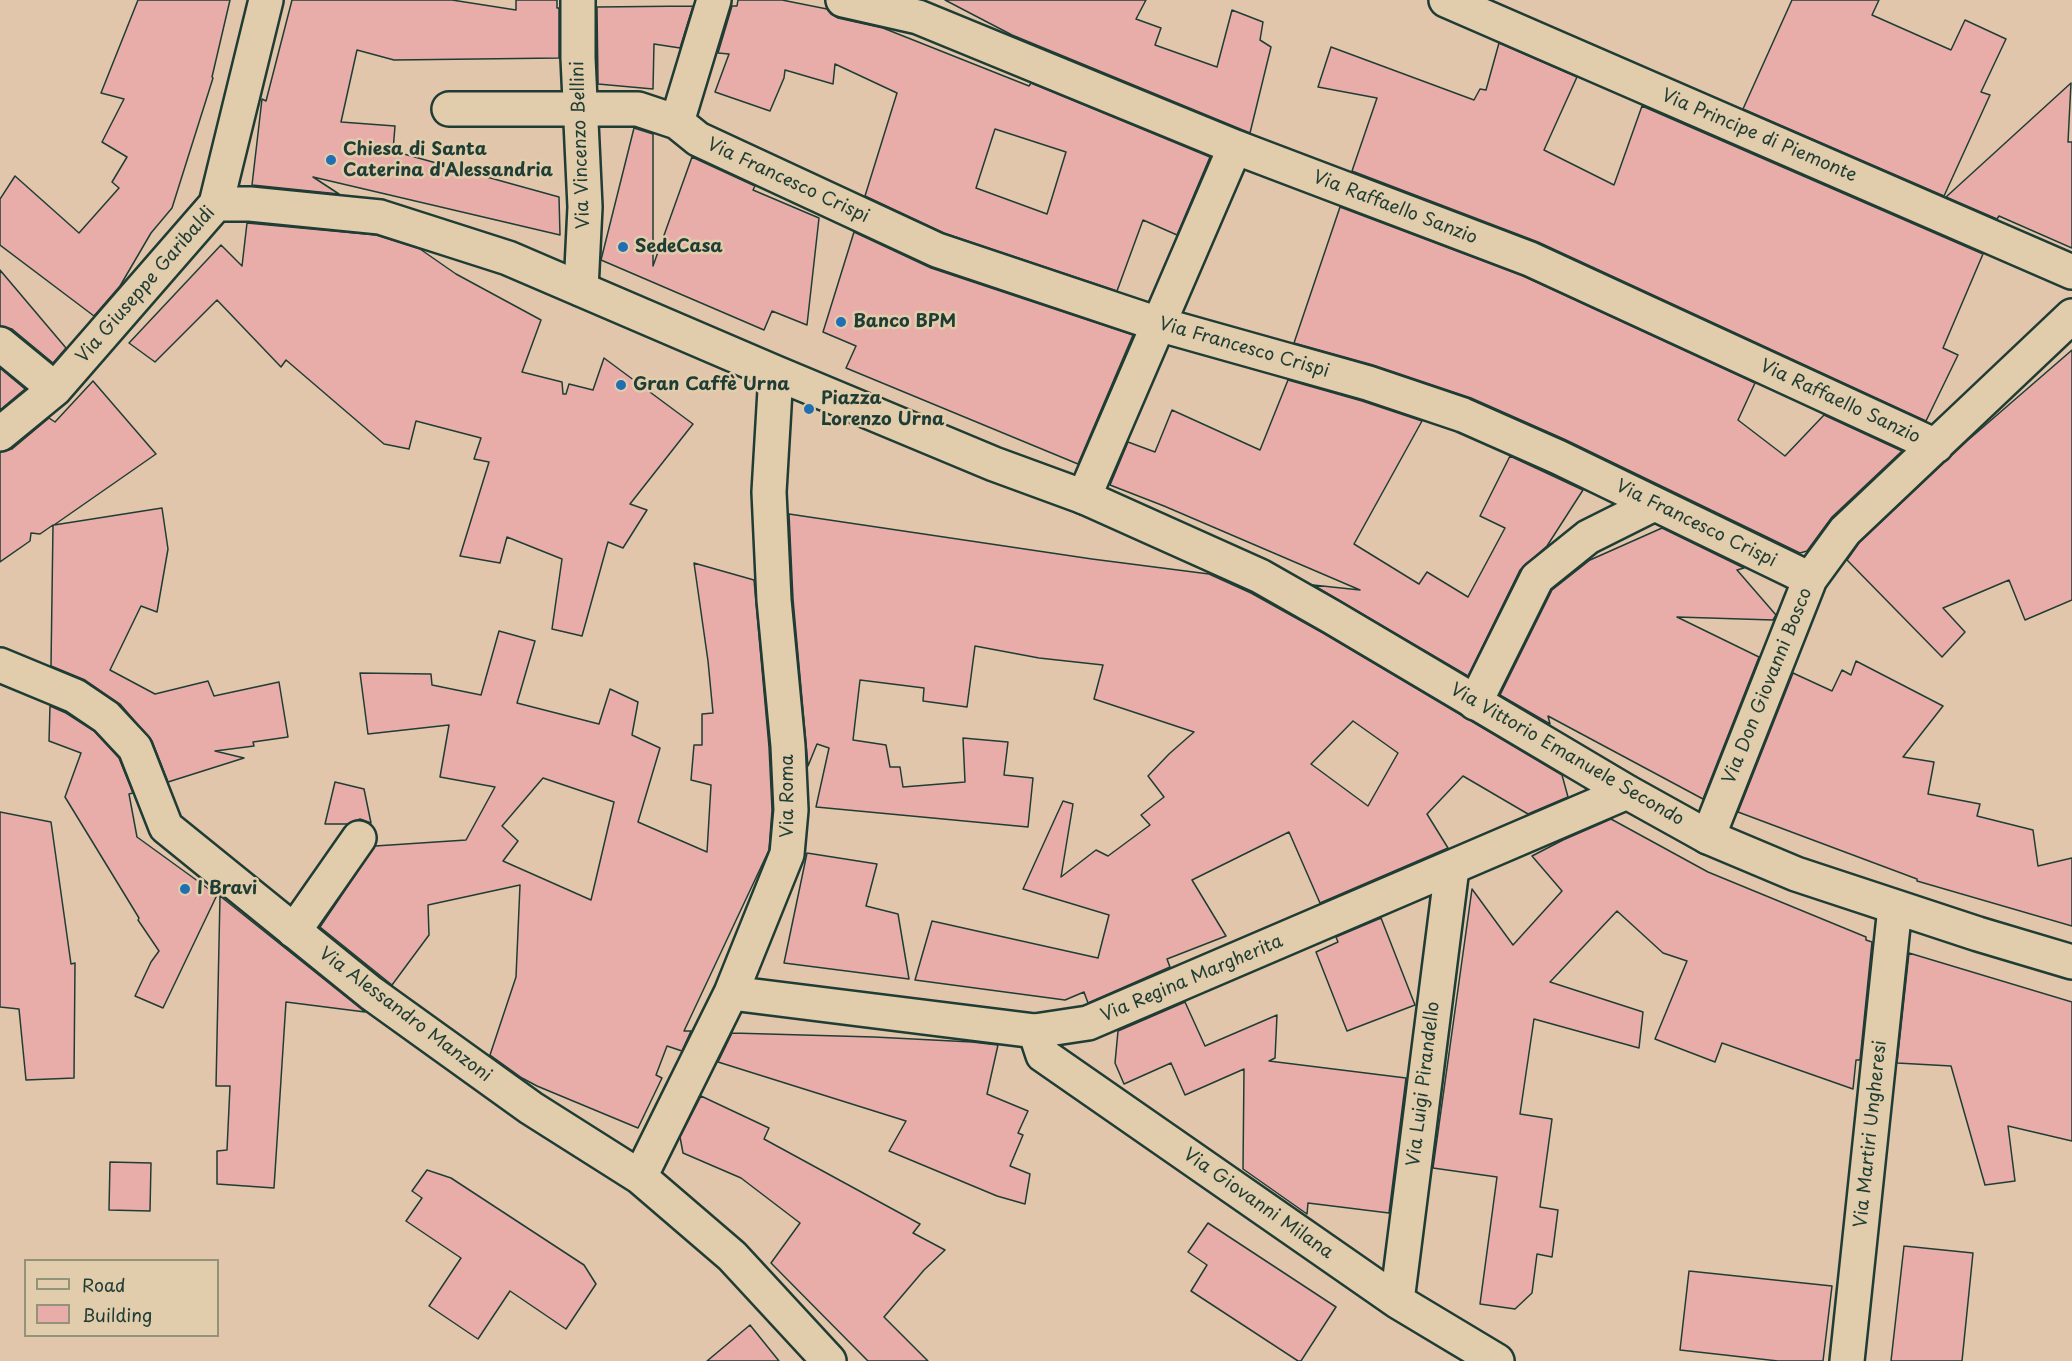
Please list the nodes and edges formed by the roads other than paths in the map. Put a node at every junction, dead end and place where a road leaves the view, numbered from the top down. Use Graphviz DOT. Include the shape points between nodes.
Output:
graph roads {
  1 [pos="266,0"];
  2 [pos="578,0"];
  3 [pos="714,0"];
  4 [pos="843,0"];
  5 [pos="1446,0"];
  6 [pos="449,109"];
  7 [pos="580,110"];
  8 [pos="677,122"];
  9 [pos="1235,147"];
  10 [pos="216,204"];
  11 [pos="2072,272"];
  12 [pos="581,289"];
  13 [pos="2072,316"];
  14 [pos="1158,324"];
  15 [pos="0,344"];
  16 [pos="776,373"];
  17 [pos="55,389"];
  18 [pos="0,434"];
  19 [pos="1936,446"];
  20 [pos="1084,497"];
  21 [pos="1654,504"];
  22 [pos="1810,579"];
  23 [pos="0,665"];
  24 [pos="1475,702"];
  25 [pos="1627,792"];
  26 [pos="1708,837"];
  27 [pos="359,838"];
  28 [pos="1452,868"];
  29 [pos="1895,907"];
  30 [pos="294,931"];
  31 [pos="2072,962"];
  32 [pos="730,993"];
  33 [pos="1035,1031"];
  34 [pos="640,1177"];
  35 [pos="1396,1301"];
  36 [pos="829,1361"];
  37 [pos="1497,1361"];
  38 [pos="1847,1361"];
  1 -- 10 [label="street, Via Giuseppe Garibaldi"];
  2 -- 7 [label="street, Via Vincenzo Bellini"];
  3 -- 8 [label="street"];
  4 -- 9 [label="street, Via Raffaello Sanzio" via="918,17"];
  5 -- 11 [label="street, Via Principe di Piemonte"];
  6 -- 7 [label="street"];
  7 -- 8 [label="street" via="638,110"];
  7 -- 12 [label="street, Via Vincenzo Bellini" via="585,207"];
  8 -- 14 [label="street, Via Francesco Crispi" via="698,139 937,250"];
  9 -- 14 [label="street"];
  9 -- 19 [label="street, Via Raffaello Sanzio" via="1530,259"];
  10 -- 12 [label="street" via="380,217 508,258"];
  10 -- 17 [label="street, Via Giuseppe Garibaldi"];
  12 -- 16 [label="street, Via Vittorio Emanuele Secondo"];
  13 -- 19 [label="street, Via Don Giovanni Bosco"];
  14 -- 20 [label="street"];
  14 -- 21 [label="street, Via Francesco Crispi" via="1368,383 1463,415"];
  15 -- 17 [label="street"];
  16 -- 20 [label="street, Via Vittorio Emanuele Secondo"];
  16 -- 32 [label="street, Via Roma" via="769,492 791,810 787,854"];
  17 -- 18 [label="street, Via Giuseppe Garibaldi"];
  19 -- 22 [label="street, Via Don Giovanni Bosco" via="1845,531"];
  20 -- 24 [label="street, Via Vittorio Emanuele Secondo" via="1260,576"];
  21 -- 22 [label="street, Via Francesco Crispi"];
  21 -- 24 [label="street" via="1588,537 1537,578"];
  22 -- 26 [label="street, Via Don Giovanni Bosco"];
  23 -- 30 [label="street, Via Alessandro Manzoni" via="75,696 106,717 135,748 166,827"];
  24 -- 25 [label="street, Via Vittorio Emanuele Secondo"];
  25 -- 26 [label="street, Via Vittorio Emanuele Secondo"];
  25 -- 28 [label="street, Via Regina Margherita"];
  26 -- 29 [label="street, Via Vittorio Emanuele Secondo" via="1796,874"];
  27 -- 30 [label="street"];
  28 -- 33 [label="street, Via Regina Margherita" via="1088,1023"];
  28 -- 35 [label="street, Via Luigi Pirandello"];
  29 -- 31 [label="street, Via Vittorio Emanuele Secondo"];
  29 -- 38 [label="street, Via Martiri Ungheresi"];
  30 -- 34 [label="street, Via Alessandro Manzoni" via="371,993 531,1108"];
  32 -- 33 [label="street, Via Regina Margherita"];
  32 -- 34 [label="street, Via Roma"];
  33 -- 35 [label="street, Via Giovanni Milana" via="1043,1055"];
  34 -- 36 [label="street, Via Alessandro Manzoni" via="732,1256"];
  35 -- 37 [label="street, Via Giovanni Milana"];
}
